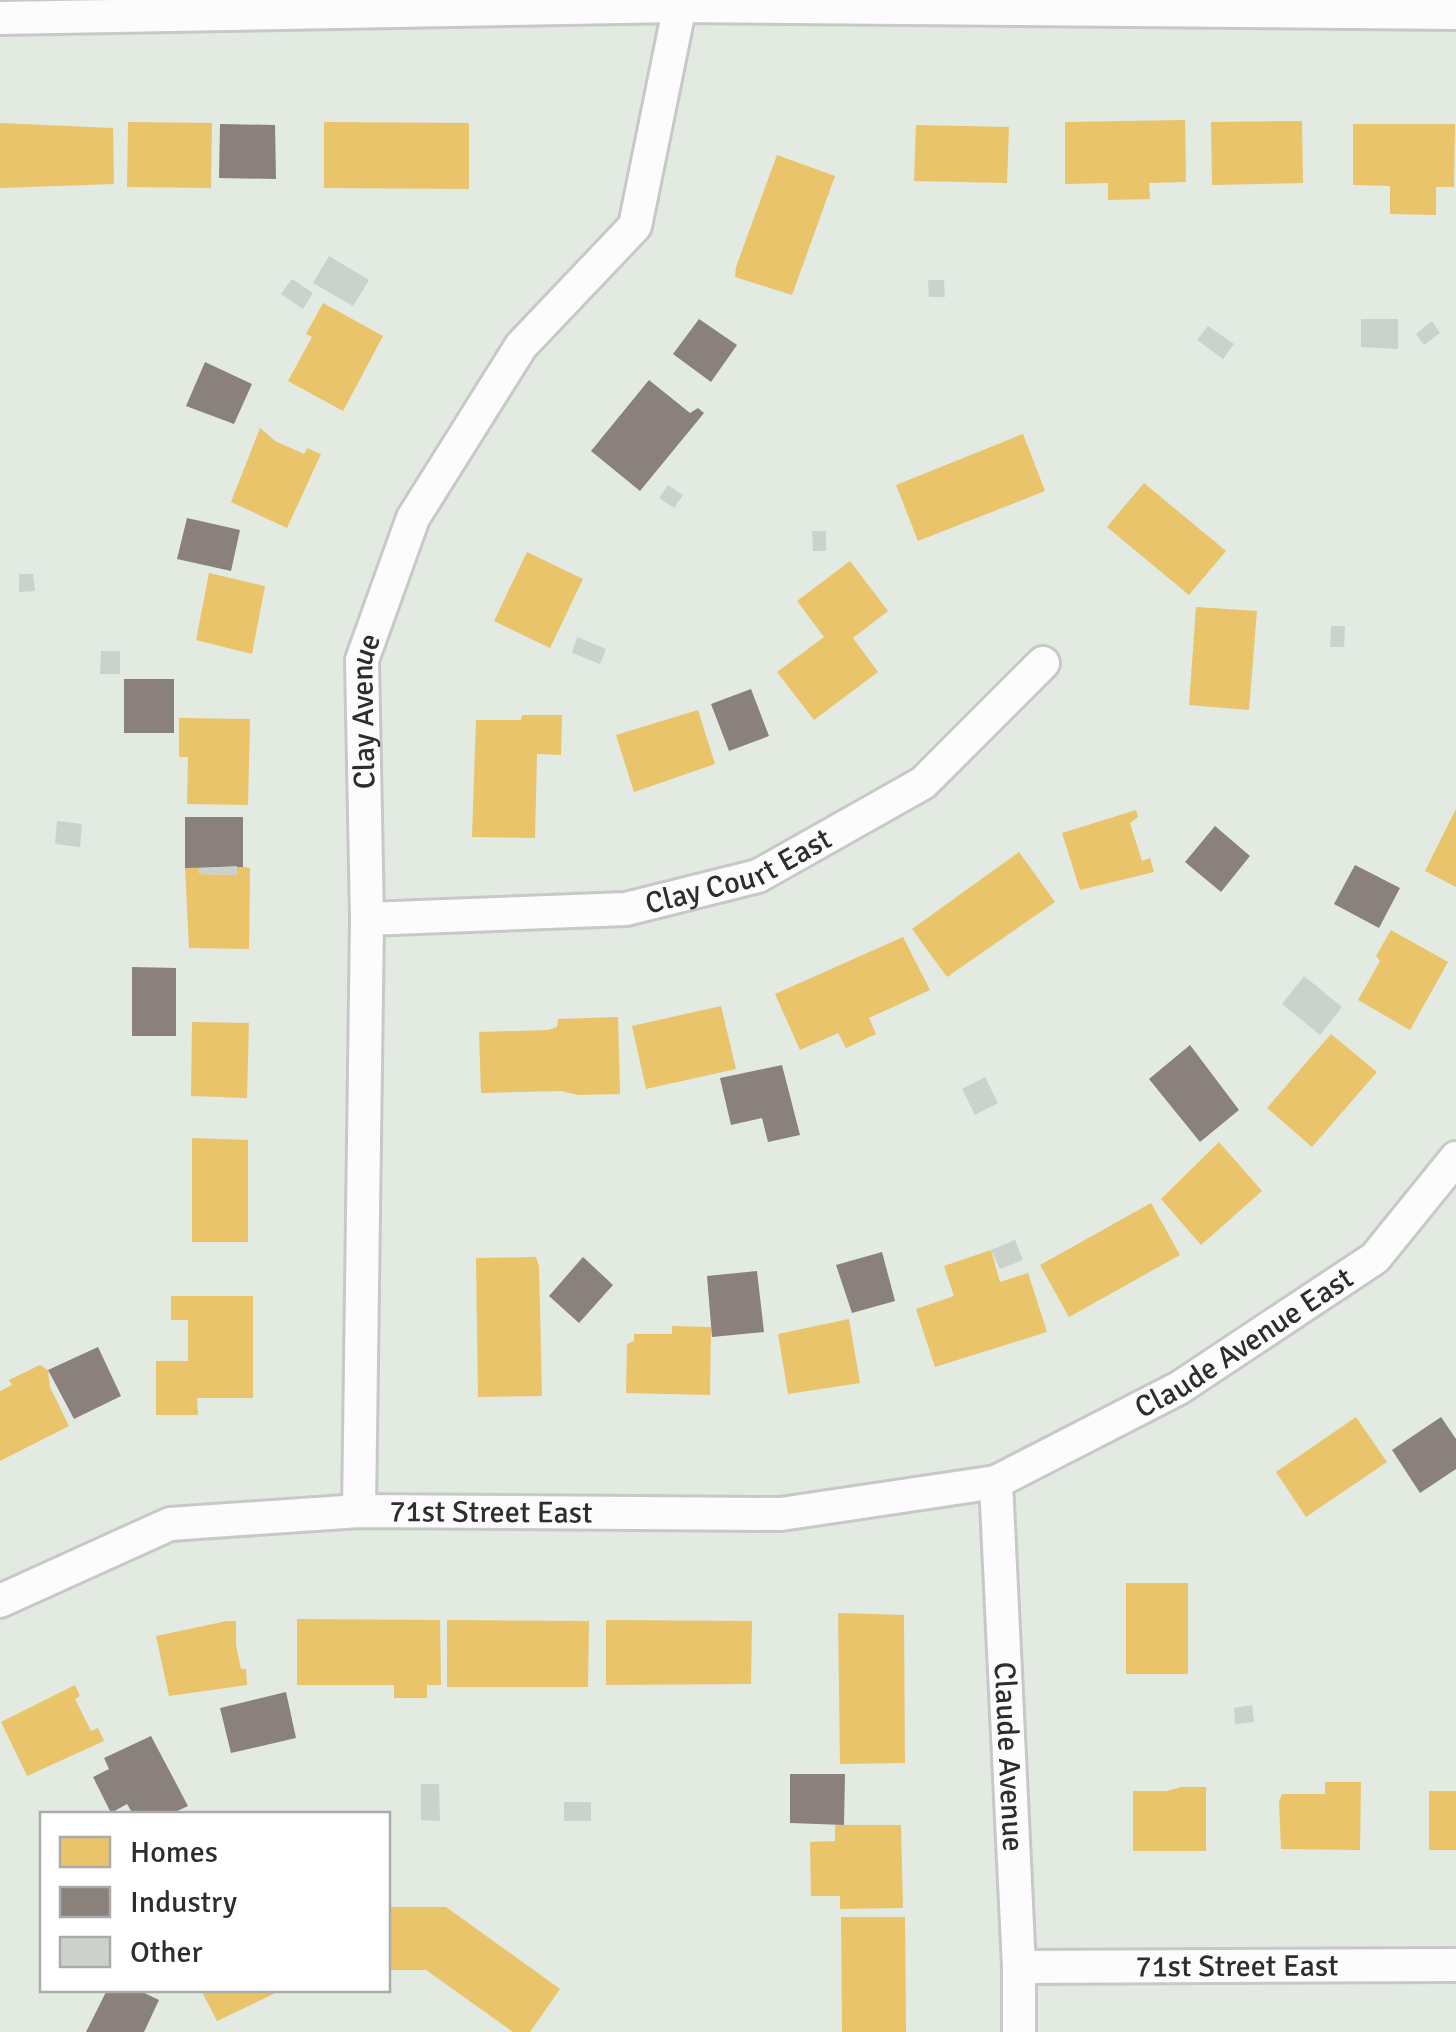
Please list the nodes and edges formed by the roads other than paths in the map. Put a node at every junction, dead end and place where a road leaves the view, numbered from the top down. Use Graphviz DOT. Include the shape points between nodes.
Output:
graph roads {
  1 [pos="680,3"];
  2 [pos="1456,13"];
  3 [pos="0,18"];
  4 [pos="1043,663"];
  5 [pos="367,919"];
  6 [pos="1456,1158"];
  7 [pos="996,1482"];
  8 [pos="359,1511"];
  9 [pos="0,1601"];
  10 [pos="1456,1965"];
  11 [pos="1019,1967"];
  12 [pos="1019,2032"];
  1 -- 2 [label="street"];
  1 -- 3 [label="street"];
  1 -- 5 [label="street, Clay Avenue" via="634,226 520,346 413,518 362,660"];
  4 -- 5 [label="street, Clay Court East" via="922,783 758,876 626,909"];
  5 -- 8 [label="street, Clay Avenue"];
  6 -- 7 [label="street, Claude Avenue East" via="1375,1258 1179,1388"];
  7 -- 8 [label="street, 71st Street East" via="782,1514"];
  7 -- 11 [label="street, Claude Avenue"];
  8 -- 9 [label="street, 71st Street East" via="170,1524"];
  10 -- 11 [label="street, 71st Street East"];
  11 -- 12 [label="street, Claude Avenue"];
}
